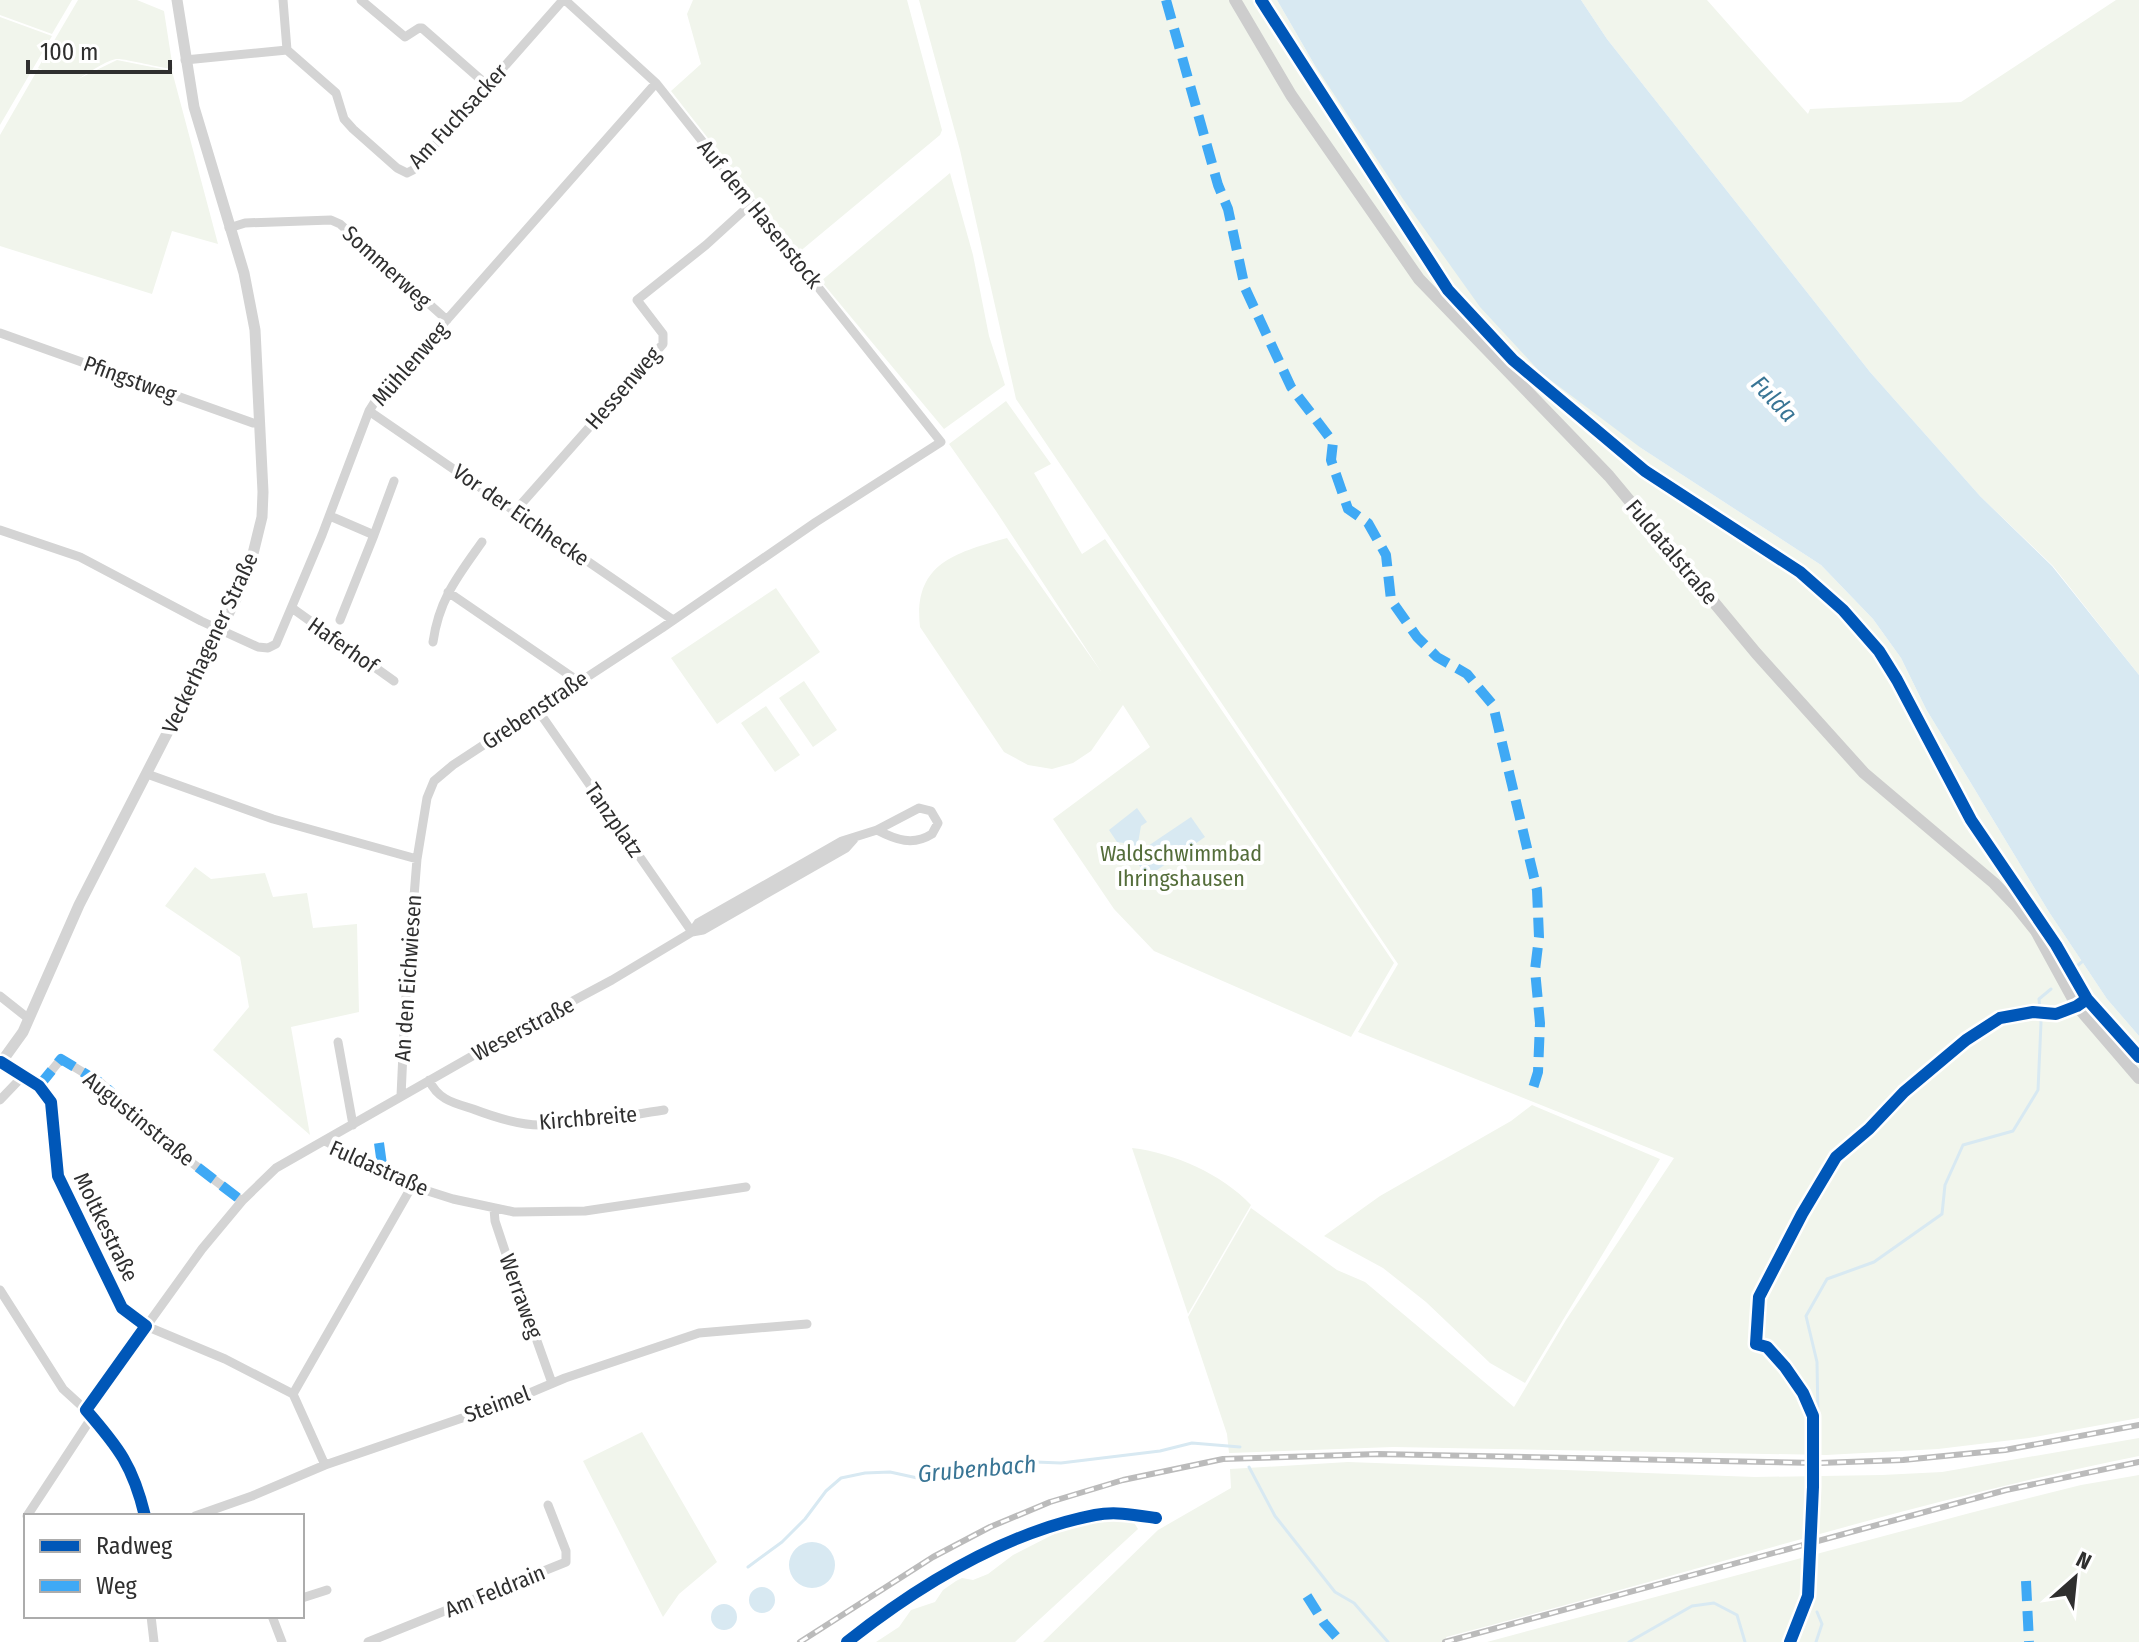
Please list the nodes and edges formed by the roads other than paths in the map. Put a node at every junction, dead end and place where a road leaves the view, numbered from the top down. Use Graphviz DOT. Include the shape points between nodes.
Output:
graph roads {
  1 [pos="177,0"];
  2 [pos="283,0"];
  3 [pos="361,0"];
  4 [pos="564,0"];
  5 [pos="1235,0"];
  6 [pos="287,50"];
  7 [pos="185,60"];
  8 [pos="656,83"];
  9 [pos="487,85"];
  10 [pos="751,204"];
  11 [pos="229,228"];
  12 [pos="447,320"];
  13 [pos="0,333"];
  14 [pos="369,411"];
  15 [pos="260,423"];
  16 [pos="941,442"];
  17 [pos="394,481"];
  18 [pos="515,511"];
  19 [pos="330,516"];
  20 [pos="0,530"];
  21 [pos="374,535"];
  22 [pos="482,542"];
  23 [pos="448,592"];
  24 [pos="292,608"];
  25 [pos="340,620"];
  26 [pos="673,620"];
  27 [pos="220,630"];
  28 [pos="433,642"];
  29 [pos="394,681"];
  30 [pos="578,681"];
  31 [pos="537,709"];
  32 [pos="147,774"];
  33 [pos="877,830"];
  34 [pos="417,859"];
  35 [pos="692,932"];
  36 [pos="0,996"];
  37 [pos="29,1019"];
  38 [pos="338,1042"];
  39 [pos="1,1063"];
  40 [pos="22,1077"];
  41 [pos="2139,1078"];
  42 [pos="429,1080"];
  43 [pos="39,1086"];
  44 [pos="401,1096"];
  45 [pos="0,1100"];
  46 [pos="664,1110"];
  47 [pos="353,1125"];
  48 [pos="325,1141"];
  49 [pos="412,1186"];
  50 [pos="746,1187"];
  51 [pos="242,1201"];
  52 [pos="494,1209"];
  53 [pos="0,1290"];
  54 [pos="807,1324"];
  55 [pos="146,1326"];
  56 [pos="552,1383"];
  57 [pos="293,1394"];
  58 [pos="89,1414"];
  59 [pos="325,1465"];
  60 [pos="230,1504"];
  61 [pos="548,1505"];
  62 [pos="28,1514"];
  63 [pos="144,1514"];
  64 [pos="201,1514"];
  65 [pos="234,1514"];
  66 [pos="327,1590"];
  67 [pos="304,1597"];
  68 [pos="151,1618"];
  69 [pos="273,1618"];
  70 [pos="154,1642"];
  71 [pos="282,1642"];
  72 [pos="368,1642"];
  1 -- 7 [label="street, Veckerhagener Straße"];
  2 -- 6 [label="street"];
  3 -- 9 [label="street" via="405,37 422,28"];
  4 -- 8 [label="street, Auf dem Hasenstock"];
  4 -- 9 [label="street, Am Fuchsacker"];
  5 -- 41 [label="main road, Fuldatalstraße" via="1300,107 1419,279 1609,476 1864,773 2016,906 2036,931 2077,1006"];
  6 -- 7 [label="street"];
  6 -- 9 [label="street, Am Fuchsacker" via="336,93 353,129 403,172 413,170"];
  7 -- 11 [label="street, Veckerhagener Straße"];
  8 -- 10 [label="street, Auf dem Hasenstock"];
  8 -- 12 [label="street, Mühlenweg"];
  10 -- 16 [label="street, Auf dem Hasenstock"];
  10 -- 18 [label="street, Hessenweg" via="637,300 663,334 663,344"];
  11 -- 12 [label="street, Sommerweg" via="331,220"];
  11 -- 15 [label="street, Veckerhagener Straße" via="254,318"];
  12 -- 14 [label="street, Mühlenweg"];
  13 -- 15 [label="street, Pfingstweg"];
  14 -- 18 [label="street, Vor der Eichhecke"];
  14 -- 19 [label="street, Mühlenweg"];
  15 -- 27 [label="street, Veckerhagener Straße" via="263,492 258,539"];
  16 -- 26 [label="street, Grebenstraße"];
  17 -- 21 [label="street"];
  18 -- 26 [label="street, Vor der Eichhecke"];
  19 -- 21 [label="street"];
  19 -- 24 [label="street, Mühlenweg"];
  20 -- 27 [label="street" via="80,557"];
  21 -- 25 [label="street"];
  22 -- 23 [label="street"];
  23 -- 28 [label="street"];
  23 -- 30 [label="street"];
  24 -- 27 [label="street, Mühlenweg" via="276,644 268,648"];
  24 -- 29 [label="street, Haferhof"];
  26 -- 30 [label="street, Grebenstraße"];
  27 -- 32 [label="street, Veckerhagener Straße"];
  30 -- 31 [label="street, Grebenstraße"];
  31 -- 34 [label="street, Grebenstraße" via="434,781"];
  31 -- 35 [label="street, Tanzplatz"];
  32 -- 34 [label="street" via="273,819"];
  32 -- 37 [label="street, Veckerhagener Straße" via="64,934"];
  33 -- 33 [label="street, Weserstraße" via="911,842 925,839 937,827 936,817 919,808"];
  33 -- 35 [label="street, Weserstraße" via="842,841 698,923"];
  34 -- 44 [label="street, An den Eichwiesen"];
  35 -- 42 [label="street, Weserstraße"];
  36 -- 37 [label="street"];
  37 -- 39 [label="street, Veckerhagener Straße"];
  38 -- 47 [label="street"];
  39 -- 40 [label="street"];
  40 -- 43 [label="street"];
  40 -- 45 [label="street"];
  42 -- 44 [label="street, Weserstraße"];
  42 -- 46 [label="street, Kirchbreite" via="444,1099 530,1124 581,1123"];
  43 -- 51 [label="street, Augustinstraße" via="61,1059 101,1083 166,1143"];
  43 -- 55 [label="street, Moltkestraße" via="51,1102 58,1176 122,1308"];
  44 -- 47 [label="street, Weserstraße"];
  47 -- 48 [label="street, Weserstraße"];
  48 -- 49 [label="street, Fuldastraße"];
  48 -- 51 [label="street, Fuldastraße" via="276,1168"];
  49 -- 52 [label="street, Fuldastraße"];
  49 -- 57 [label="street"];
  50 -- 52 [label="street, Fuldastraße" via="573,1212"];
  51 -- 55 [label="street, Fuldastraße"];
  52 -- 56 [label="street, Werraweg"];
  53 -- 58 [label="street" via="54,1377"];
  54 -- 56 [label="street, Steimel" via="707,1331"];
  55 -- 57 [label="street, Moltkestraße"];
  55 -- 58 [label="street, Fuldastraße"];
  56 -- 59 [label="street, Steimel"];
  57 -- 59 [label="street"];
  58 -- 62 [label="street, Fuldastraße"];
  58 -- 63 [label="street" via="123,1453"];
  59 -- 60 [label="street, Steimel"];
  60 -- 64 [label="street, Steimel"];
  60 -- 65 [label="street"];
  61 -- 72 [label="street, Am Feldrain" via="566,1562"];
  66 -- 67 [label="street"];
  68 -- 70 [label="street"];
  69 -- 71 [label="street"];
}
